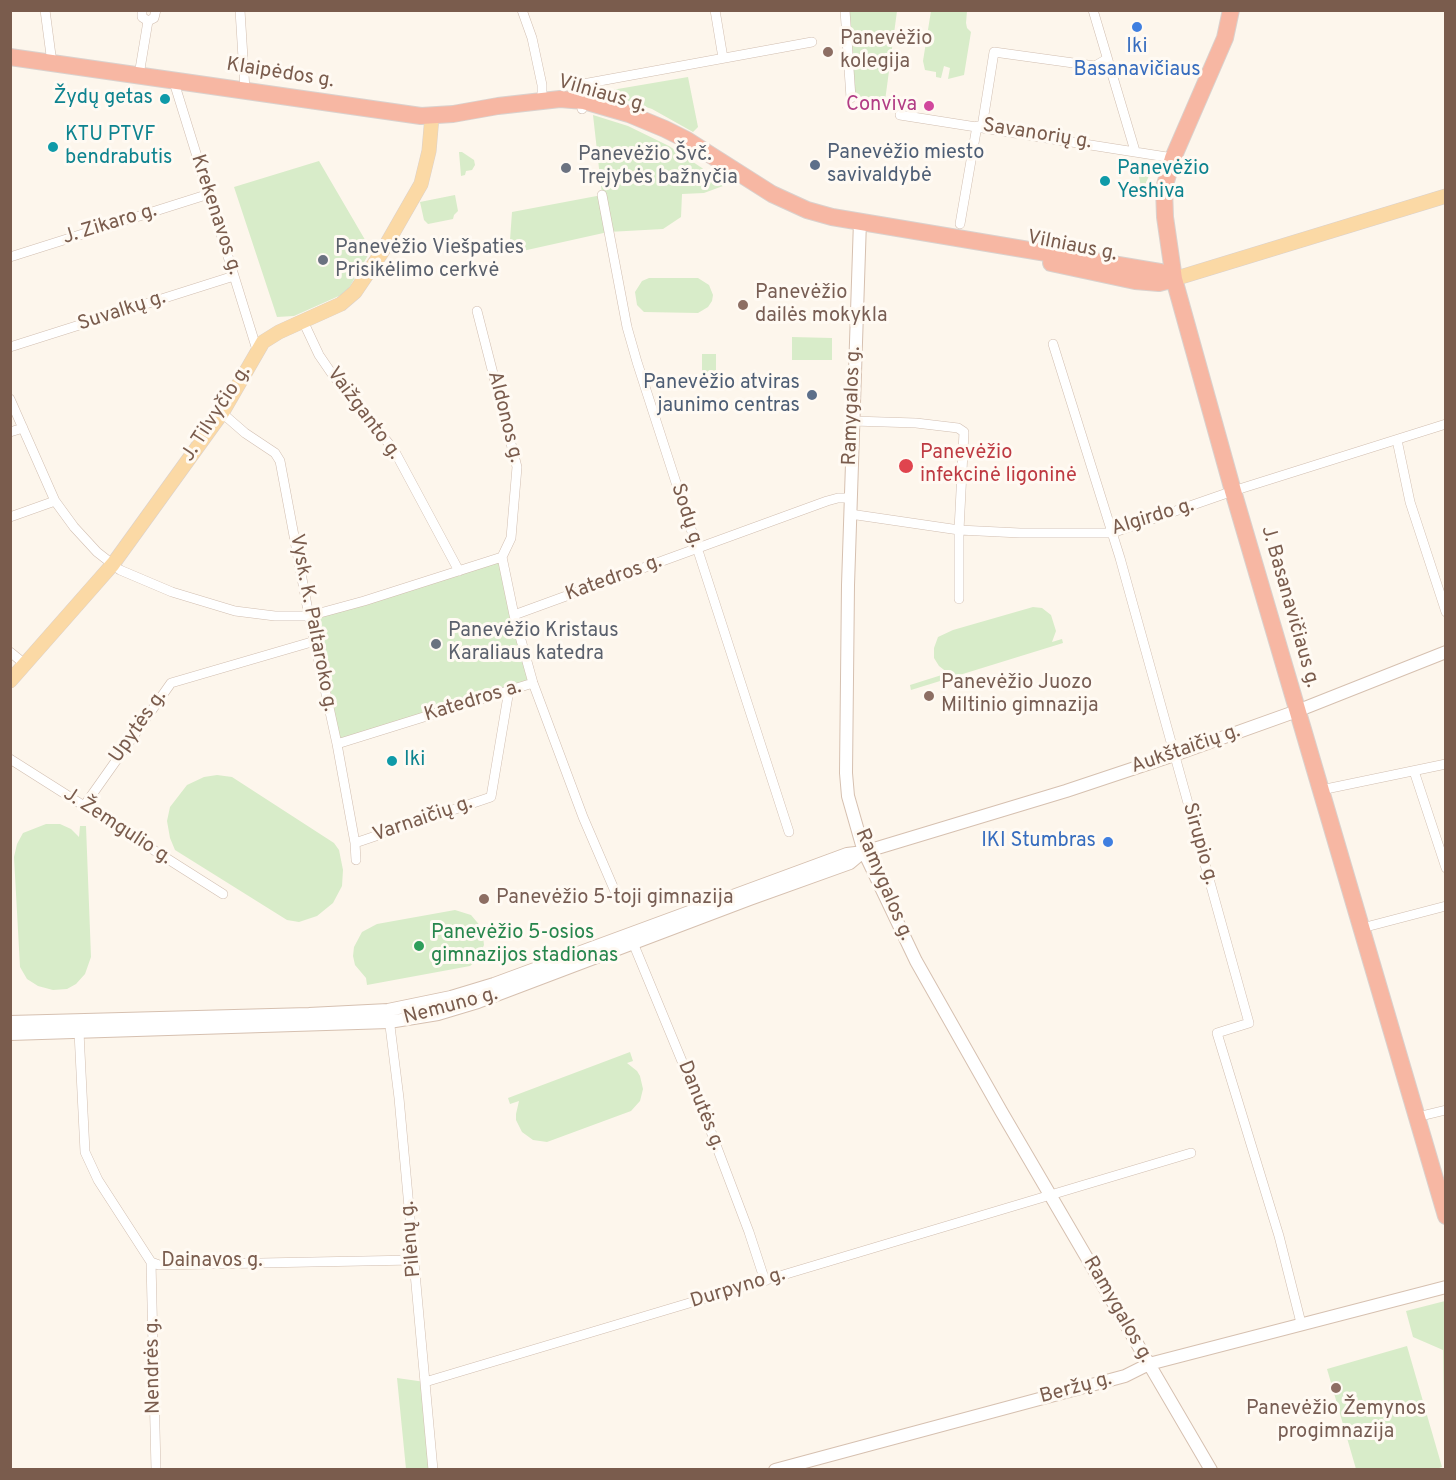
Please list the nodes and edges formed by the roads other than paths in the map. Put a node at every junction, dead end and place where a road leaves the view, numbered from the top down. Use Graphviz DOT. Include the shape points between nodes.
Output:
graph roads {
  1 [pos="45,10"];
  2 [pos="142,10"];
  3 [pos="156,10"];
  4 [pos="240,10"];
  5 [pos="522,10"];
  6 [pos="715,10"];
  7 [pos="845,10"];
  8 [pos="1093,10"];
  9 [pos="1231,10"];
  10 [pos="147,21"];
  11 [pos="812,42"];
  12 [pos="10,57"];
  13 [pos="723,58"];
  14 [pos="1107,59"];
  15 [pos="52,63"];
  16 [pos="139,75"];
  17 [pos="173,79"];
  18 [pos="244,90"];
  19 [pos="851,98"];
  20 [pos="543,101"];
  21 [pos="583,105"];
  22 [pos="900,115"];
  23 [pos="426,116"];
  24 [pos="979,126"];
  25 [pos="1135,151"];
  26 [pos="1173,158"];
  27 [pos="209,194"];
  28 [pos="602,195"];
  29 [pos="1446,196"];
  30 [pos="960,224"];
  31 [pos="860,227"];
  32 [pos="10,256"];
  33 [pos="234,276"];
  34 [pos="1174,279"];
  35 [pos="477,311"];
  36 [pos="303,321"];
  37 [pos="1053,344"];
  38 [pos="10,348"];
  39 [pos="257,350"];
  40 [pos="10,399"];
  41 [pos="222,413"];
  42 [pos="853,422"];
  43 [pos="1446,424"];
  44 [pos="23,428"];
  45 [pos="10,432"];
  46 [pos="1397,440"];
  47 [pos="1233,491"];
  48 [pos="850,498"];
  49 [pos="55,501"];
  50 [pos="850,514"];
  51 [pos="10,517"];
  52 [pos="959,530"];
  53 [pos="1112,533"];
  54 [pos="697,550"];
  55 [pos="502,557"];
  56 [pos="113,564"];
  57 [pos="459,571"];
  58 [pos="958,599"];
  59 [pos="1446,612"];
  60 [pos="514,615"];
  61 [pos="309,616"];
  62 [pos="315,641"];
  63 [pos="10,652"];
  64 [pos="1446,652"];
  65 [pos="26,665"];
  66 [pos="10,681"];
  67 [pos="533,683"];
  68 [pos="509,690"];
  69 [pos="1297,711"];
  70 [pos="337,744"];
  71 [pos="1174,755"];
  72 [pos="10,759"];
  73 [pos="1446,764"];
  74 [pos="1414,771"];
  75 [pos="1321,790"];
  76 [pos="84,806"];
  77 [pos="789,832"];
  78 [pos="921,834"];
  79 [pos="355,843"];
  80 [pos="864,852"];
  81 [pos="356,860"];
  82 [pos="1446,868"];
  83 [pos="223,894"];
  84 [pos="617,896"];
  85 [pos="1446,906"];
  86 [pos="1362,928"];
  87 [pos="632,938"];
  88 [pos="388,1010"];
  89 [pos="10,1022"];
  90 [pos="389,1023"];
  91 [pos="79,1032"];
  92 [pos="10,1034"];
  93 [pos="1446,1110"];
  94 [pos="1417,1117"];
  95 [pos="1191,1153"];
  96 [pos="1442,1192"];
  97 [pos="1050,1194"];
  98 [pos="1446,1216"];
  99 [pos="414,1260"];
  100 [pos="151,1262"];
  101 [pos="765,1281"];
  102 [pos="1446,1287"];
  103 [pos="1301,1323"];
  104 [pos="1149,1364"];
  105 [pos="425,1382"];
  106 [pos="156,1470"];
  107 [pos="433,1470"];
  108 [pos="775,1470"];
  109 [pos="1210,1470"];
  1 -- 15 [label="street"];
  2 -- 10 [label="street"];
  3 -- 10 [label="street" via="154,18"];
  4 -- 18 [label="street"];
  5 -- 20 [label="street" via="532,38"];
  6 -- 13 [label="street"];
  7 -- 19 [label="street"];
  8 -- 14 [label="street"];
  9 -- 26 [label="highway, J. Basanavičiaus g." via="1217,59"];
  10 -- 16 [label="street"];
  11 -- 13 [label="street"];
  12 -- 15 [label="highway, Klaipėdos g."];
  13 -- 21 [label="street" via="583,84"];
  14 -- 24 [label="street" via="1095,66 994,52"];
  14 -- 25 [label="street"];
  15 -- 16 [label="highway, Klaipėdos g."];
  16 -- 17 [label="highway, Klaipėdos g."];
  17 -- 18 [label="highway, Klaipėdos g."];
  17 -- 27 [label="street, Krekenavos g."];
  18 -- 23 [label="highway, Klaipėdos g."];
  20 -- 21 [label="highway, Vilniaus g."];
  20 -- 23 [label="highway, Klaipėdos g."];
  21 -- 31 [label="highway, Vilniaus g." via="638,117 687,140 795,206"];
  22 -- 24 [label="street, Savanorių g."];
  23 -- 36 [label="main road, J. Tilvyčio g." via="426,165 421,184 382,252 357,290 341,304"];
  24 -- 25 [label="street, Savanorių g."];
  24 -- 30 [label="street"];
  25 -- 26 [label="street, Savanorių g."];
  26 -- 34 [label="highway, J. Basanavičiaus g." via="1164,201"];
  27 -- 32 [label="street, J. Zikaro g."];
  27 -- 33 [label="street, Krekenavos g."];
  28 -- 54 [label="street, Sodų g." via="627,327"];
  29 -- 34 [label="main road"];
  31 -- 34 [label="highway, Vilniaus g." via="1161,272"];
  31 -- 42 [label="main road, Ramygalos g."];
  33 -- 38 [label="street, Suvalkų g."];
  33 -- 39 [label="street, Krekenavos g."];
  34 -- 47 [label="highway, J. Basanavičiaus g."];
  35 -- 55 [label="street, Aldonos g." via="518,467 511,538"];
  36 -- 39 [label="main road, J. Tilvyčio g." via="271,336"];
  36 -- 57 [label="street, Vaižganto g." via="332,374 394,450"];
  37 -- 53 [label="street, Sirupio g."];
  39 -- 41 [label="main road, J. Tilvyčio g."];
  40 -- 44 [label="street"];
  41 -- 56 [label="main road, J. Tilvyčio g."];
  41 -- 61 [label="street, Vysk. K. Paltaroko g." via="280,461"];
  42 -- 48 [label="main road, Ramygalos g."];
  42 -- 52 [label="street" via="916,423 962,430 965,435"];
  43 -- 46 [label="street, Algirdo g."];
  44 -- 45 [label="street"];
  44 -- 49 [label="street"];
  46 -- 47 [label="street, Algirdo g."];
  46 -- 59 [label="street" via="1410,502"];
  47 -- 53 [label="street, Algirdo g."];
  47 -- 69 [label="highway, J. Basanavičiaus g."];
  48 -- 50 [label="main road, Ramygalos g."];
  48 -- 54 [label="street, Katedros g." via="827,501"];
  49 -- 51 [label="street"];
  49 -- 56 [label="street" via="85,540"];
  50 -- 52 [label="street, Algirdo g."];
  50 -- 80 [label="main road, Ramygalos g." via="846,773 848,796"];
  52 -- 53 [label="street, Algirdo g."];
  52 -- 58 [label="street"];
  53 -- 71 [label="street, Sirupio g."];
  54 -- 60 [label="street, Katedros g."];
  54 -- 77 [label="street, Sodų g."];
  55 -- 57 [label="street"];
  55 -- 60 [label="street, Katedros a."];
  56 -- 61 [label="street" via="172,592 234,611"];
  56 -- 65 [label="main road, J. Tilvyčio g."];
  57 -- 61 [label="street"];
  60 -- 67 [label="street, Katedros a."];
  61 -- 62 [label="street, Vysk. K. Paltaroko g."];
  62 -- 70 [label="street, Vysk. K. Paltaroko g."];
  62 -- 76 [label="street, Upytės g." via="171,683"];
  63 -- 65 [label="street"];
  64 -- 69 [label="main road, Aukštaičių g."];
  65 -- 66 [label="main road, J. Tilvyčio g."];
  67 -- 68 [label="street, Katedros a."];
  67 -- 84 [label="street"];
  68 -- 70 [label="street, Katedros a."];
  68 -- 79 [label="street, Varnaičių g." via="491,797"];
  69 -- 71 [label="main road, Aukštaičių g."];
  69 -- 75 [label="highway, J. Basanavičiaus g."];
  70 -- 79 [label="street, Vysk. K. Paltaroko g."];
  71 -- 78 [label="main road, Aukštaičių g."];
  71 -- 103 [label="street, Sirupio g." via="1249,1023 1217,1033 1279,1236"];
  72 -- 76 [label="street, J. Žemgulio g."];
  73 -- 74 [label="street"];
  74 -- 75 [label="street"];
  74 -- 82 [label="street"];
  75 -- 86 [label="highway, J. Basanavičiaus g."];
  76 -- 83 [label="street, J. Žemgulio g."];
  78 -- 80 [label="main road, Nemuno g."];
  79 -- 81 [label="street, Vysk. K. Paltaroko g."];
  80 -- 87 [label="main road, Nemuno g." via="847,854"];
  80 -- 97 [label="main road, Ramygalos g." via="916,961"];
  85 -- 86 [label="street"];
  86 -- 94 [label="highway, J. Basanavičiaus g."];
  87 -- 88 [label="main road, Nemuno g." via="451,997"];
  87 -- 90 [label="main road, Nemuno g." via="478,1002"];
  87 -- 101 [label="street, Danutės g." via="710,1129"];
  88 -- 89 [label="main road, Nemuno g."];
  88 -- 90 [label="street, Pilėnų g."];
  90 -- 91 [label="main road, Nemuno g."];
  90 -- 99 [label="street, Pilėnų g."];
  91 -- 92 [label="main road, Nemuno g."];
  91 -- 100 [label="street, Dainavos g." via="85,1152 98,1180"];
  93 -- 94 [label="street"];
  94 -- 96 [label="highway, J. Basanavičiaus g."];
  95 -- 97 [label="street, Durpyno g."];
  96 -- 98 [label="highway, J. Basanavičiaus g."];
  97 -- 101 [label="street, Durpyno g."];
  97 -- 104 [label="main road, Ramygalos g."];
  99 -- 100 [label="street, Dainavos g." via="159,1265"];
  99 -- 105 [label="street, Pilėnų g."];
  100 -- 106 [label="street, Nendrės g."];
  101 -- 105 [label="street, Durpyno g."];
  102 -- 103 [label="main road, Beržų g."];
  103 -- 104 [label="main road, Beržų g."];
  104 -- 108 [label="main road, Beržų g." via="1125,1376"];
  104 -- 109 [label="main road, Ramygalos g."];
  105 -- 107 [label="street, Pilėnų g."];
}
